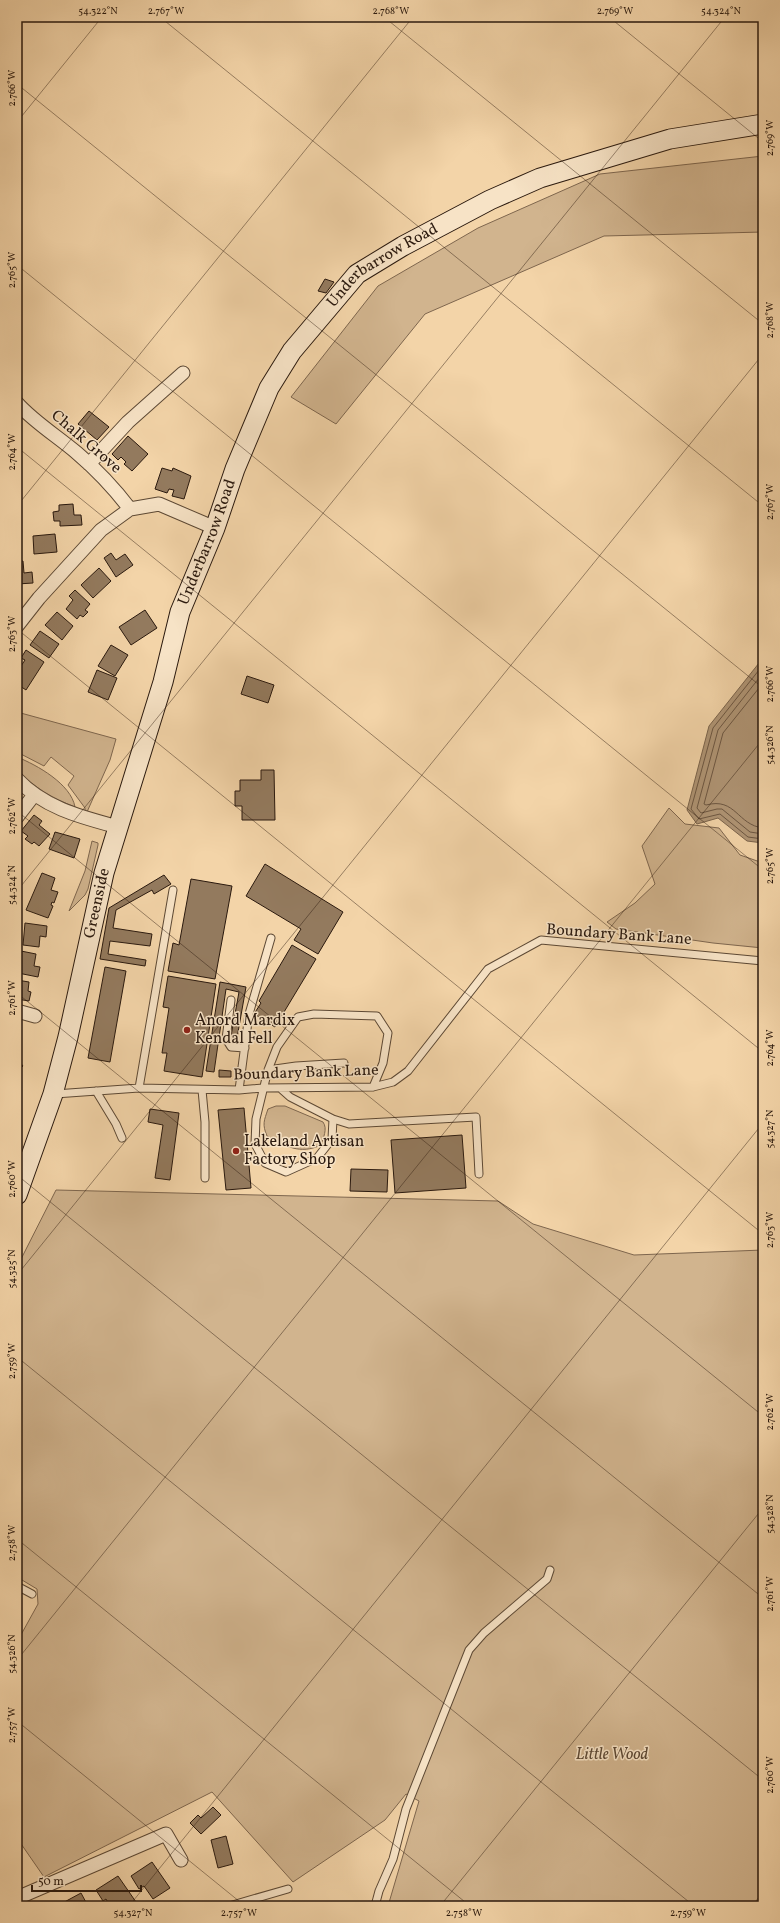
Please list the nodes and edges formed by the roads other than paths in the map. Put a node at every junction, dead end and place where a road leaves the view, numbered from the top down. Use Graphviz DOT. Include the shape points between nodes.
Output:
graph roads {
  1 [pos="763,124"];
  2 [pos="183,373"];
  3 [pos="17,403"];
  4 [pos="89,464"];
  5 [pos="130,509"];
  6 [pos="214,528"];
  7 [pos="180,612"];
  8 [pos="17,626"];
  9 [pos="17,779"];
  10 [pos="34,795"];
  11 [pos="17,817"];
  12 [pos="118,827"];
  13 [pos="173,890"];
  14 [pos="271,938"];
  15 [pos="763,961"];
  16 [pos="231,1000"];
  17 [pos="17,1012"];
  18 [pos="35,1016"];
  19 [pos="245,1048"];
  20 [pos="344,1063"];
  21 [pos="268,1070"];
  22 [pos="373,1087"];
  23 [pos="139,1088"];
  24 [pos="263,1088"];
  25 [pos="281,1089"];
  26 [pos="202,1090"];
  27 [pos="239,1090"];
  28 [pos="96,1091"];
  29 [pos="53,1094"];
  30 [pos="333,1119"];
  31 [pos="122,1138"];
  32 [pos="479,1174"];
  33 [pos="205,1178"];
  34 [pos="17,1194"];
  35 [pos="550,1570"];
  36 [pos="17,1586"];
  37 [pos="32,1594"];
  38 [pos="180,1860"];
  39 [pos="288,1889"];
  40 [pos="17,1898"];
  41 [pos="231,1906"];
  42 [pos="375,1906"];
  1 -- 6 [label="street, Underbarrow Road" via="670,139 540,178 477,207 403,246 357,274 292,351 268,388"];
  2 -- 4 [label="street" via="128,422"];
  3 -- 4 [label="street, Chalk Grove"];
  4 -- 5 [label="street, Chalk Grove" via="112,484"];
  5 -- 6 [label="street" via="159,504"];
  5 -- 8 [label="street" via="101,530"];
  6 -- 7 [label="street, Underbarrow Road"];
  7 -- 12 [label="street, Greenside" via="159,696"];
  9 -- 10 [label="street"];
  10 -- 11 [label="street"];
  10 -- 12 [label="street" via="49,805"];
  12 -- 29 [label="street, Greenside" via="104,873"];
  13 -- 23 [label="lane"];
  14 -- 19 [label="lane" via="249,1014"];
  15 -- 22 [label="lane, Boundary Bank Lane" via="541,940 488,969 408,1071 393,1082"];
  16 -- 19 [label="lane" via="226,1039 232,1047"];
  17 -- 18 [label="street"];
  19 -- 27 [label="lane"];
  20 -- 21 [label="lane"];
  21 -- 22 [label="lane" via="277,1047 298,1017 314,1014 377,1016 388,1033 383,1063"];
  21 -- 24 [label="lane"];
  22 -- 25 [label="lane, Boundary Bank Lane"];
  23 -- 26 [label="lane, Boundary Bank Lane"];
  23 -- 28 [label="lane, Boundary Bank Lane"];
  24 -- 25 [label="lane, Boundary Bank Lane"];
  24 -- 27 [label="lane, Boundary Bank Lane"];
  24 -- 30 [label="lane" via="255,1144 265,1162 286,1172 317,1158 332,1139"];
  25 -- 30 [label="lane" via="290,1097"];
  26 -- 27 [label="lane, Boundary Bank Lane"];
  26 -- 33 [label="lane"];
  28 -- 29 [label="lane, Boundary Bank Lane"];
  28 -- 31 [label="lane"];
  29 -- 34 [label="street, Greenside"];
  30 -- 32 [label="lane" via="349,1124 476,1117"];
  35 -- 42 [label="lane" via="547,1579 484,1633 469,1650 406,1809 393,1859"];
  36 -- 37 [label="lane"];
  38 -- 40 [label="street" via="166,1834"];
  39 -- 41 [label="lane"];
}
